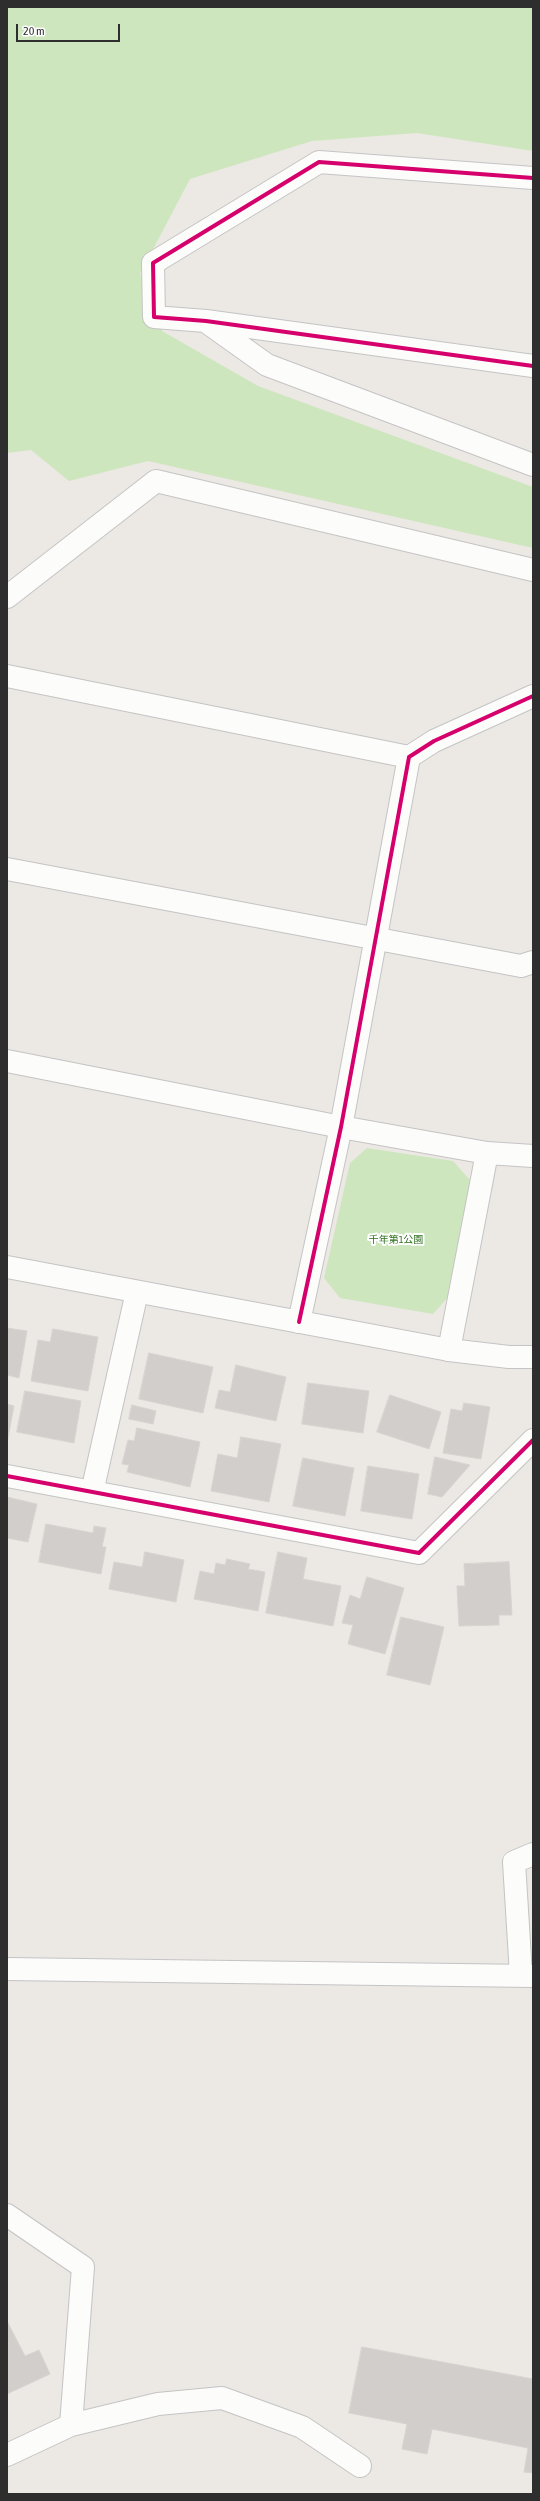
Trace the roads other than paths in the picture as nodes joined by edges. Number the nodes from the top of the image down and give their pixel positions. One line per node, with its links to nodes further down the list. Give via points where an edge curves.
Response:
1 (533, 178): 2 (street, via 319,162 153,263 154,317)
2 (206, 321): 3 (street); 4 (street, via 267,366)
3 (533, 366)
4 (533, 465)
5 (533, 570): 6 (street, via 156,481)
6 (7, 597)
7 (7, 676): 9 (street)
8 (533, 696): 9 (street, via 434,741)
9 (409, 757): 11 (street)
10 (7, 869): 11 (street)
11 (374, 938): 12 (street, via 521,966); 14 (street)
12 (533, 962)
13 (7, 1061): 14 (street)
14 (340, 1127): 15 (street); 19 (street)
15 (487, 1153): 16 (street); 20 (street)
16 (533, 1156)
17 (7, 1267): 18 (street)
18 (137, 1292): 19 (street); 24 (street)
19 (299, 1322): 20 (street)
20 (449, 1350): 21 (street)
21 (533, 1357)
22 (533, 1440): 24 (street, via 419,1553)
23 (7, 1476): 24 (street)
24 (92, 1492)
25 (533, 1854): 27 (street, via 514,1862)
26 (7, 1969): 27 (street)
27 (527, 1975)
28 (7, 2215): 29 (street, via 84,2268)
29 (71, 2425): 30 (street); 31 (street, via 158,2404 222,2398 302,2427)
30 (7, 2455)
31 (360, 2466)

